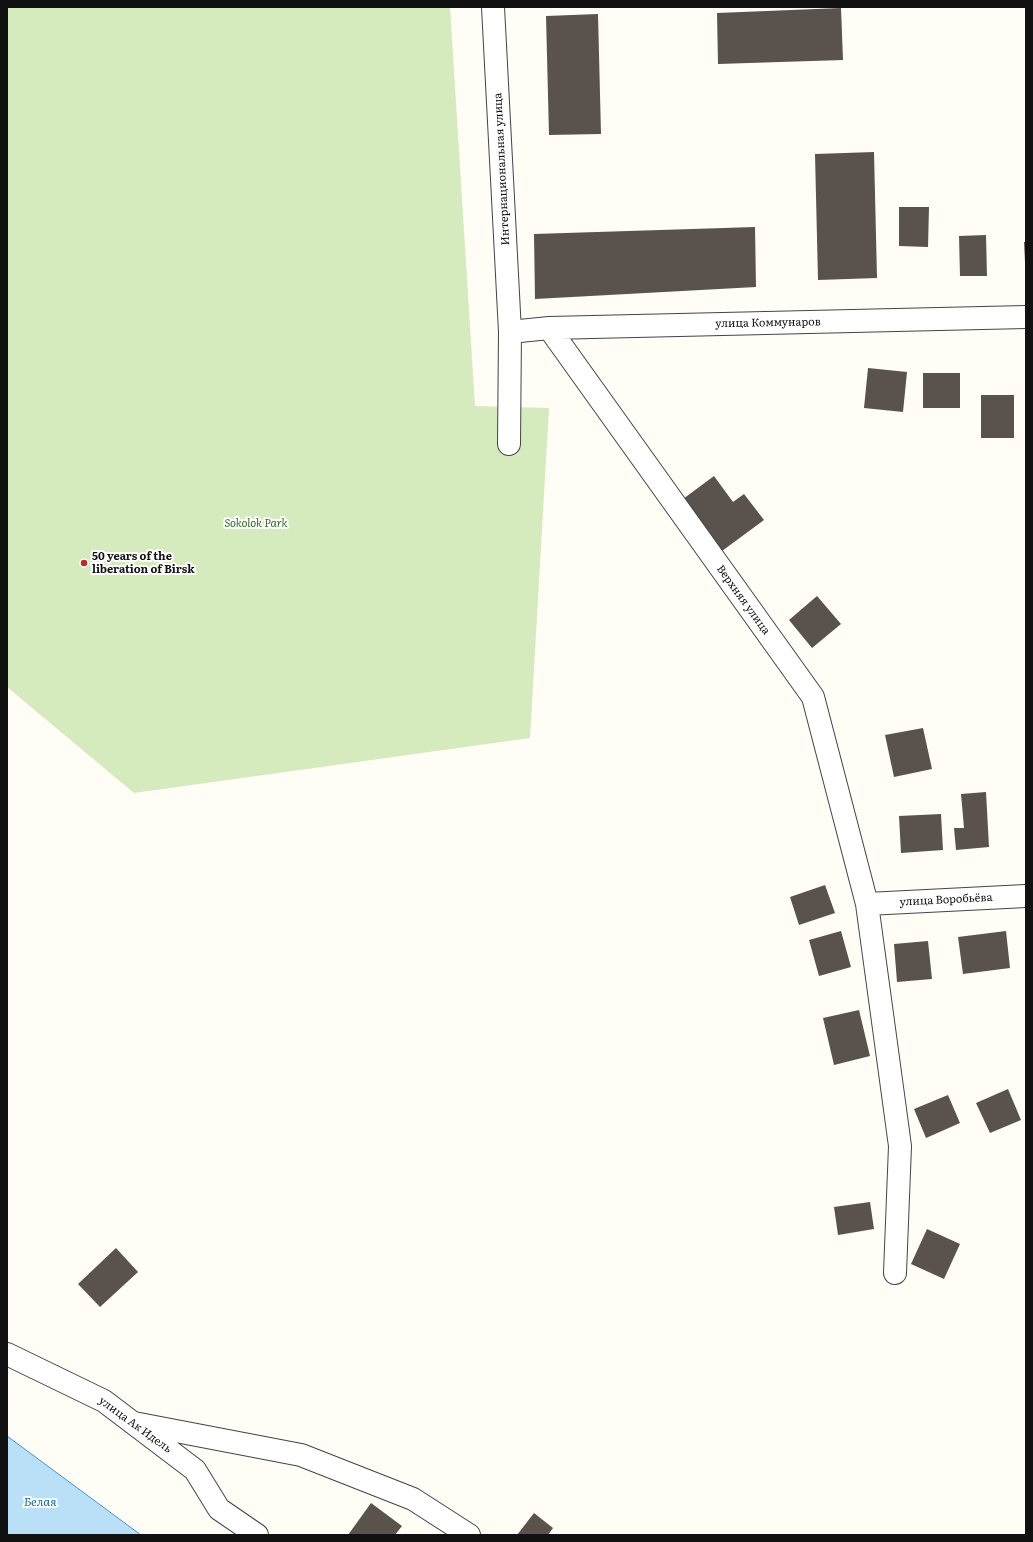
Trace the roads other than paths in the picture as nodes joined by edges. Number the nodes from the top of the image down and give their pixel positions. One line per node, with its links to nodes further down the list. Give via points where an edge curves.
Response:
1 (493, 7): 4 (street, Интернациональная улица)
2 (1026, 317): 3 (street, улица Коммунаров)
3 (550, 328): 4 (street, улица Коммунаров); 7 (street, Верхняя улица, via 813,697)
4 (510, 332): 5 (street, Интернациональная улица)
5 (509, 444)
6 (1026, 896): 7 (street, улица Воробьёва)
7 (867, 904): 8 (street, Верхняя улица, via 900,1146)
8 (895, 1274)
9 (7, 1354): 10 (street, улица Ак Идель, via 104,1401)
10 (134, 1423): 11 (street, улица Ак Идель, via 195,1470 219,1509); 12 (street, via 301,1455 413,1499)
11 (257, 1535)
12 (469, 1535)

